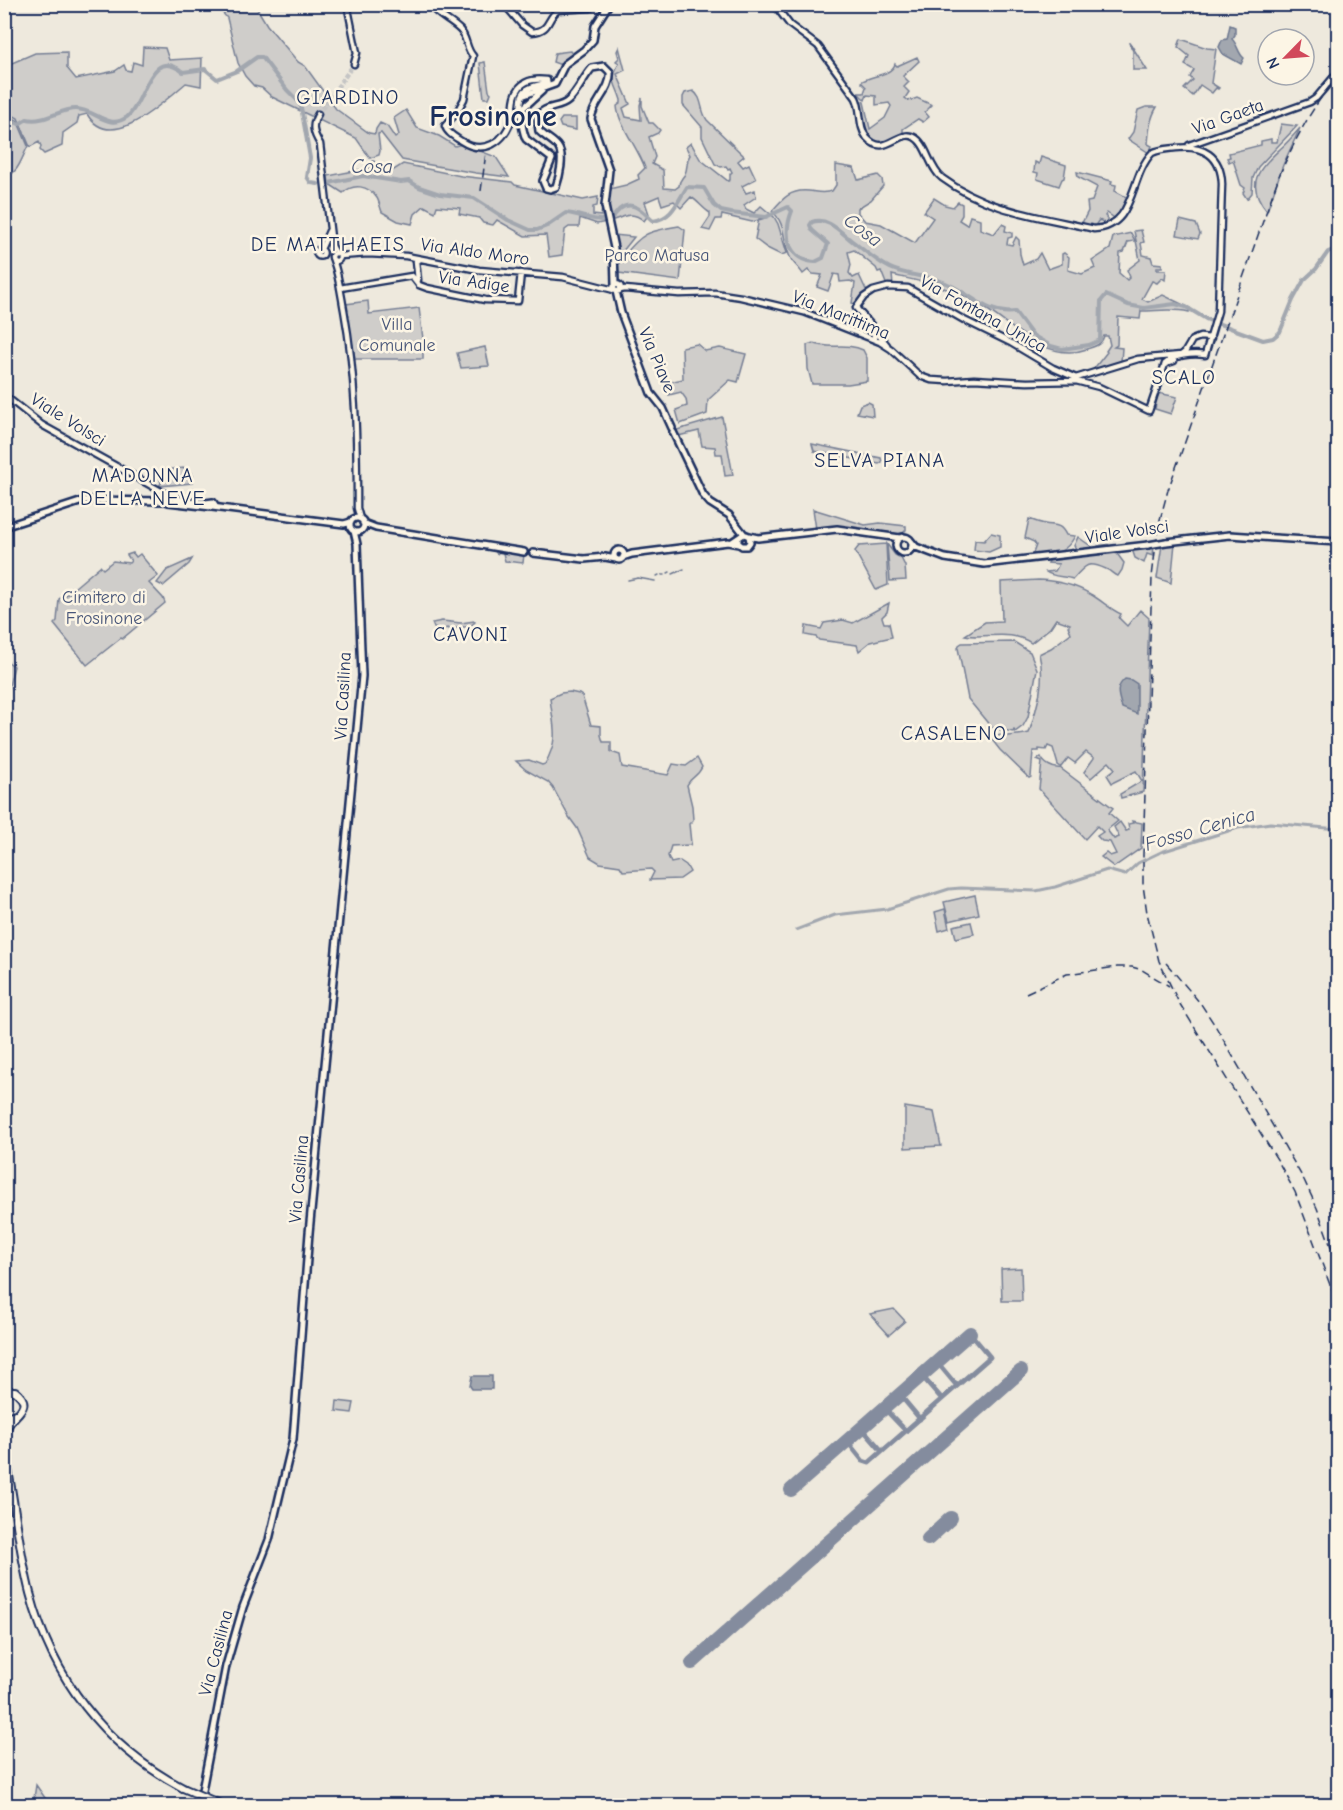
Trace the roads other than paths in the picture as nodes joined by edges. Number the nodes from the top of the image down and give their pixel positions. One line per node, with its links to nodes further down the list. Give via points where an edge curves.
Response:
1 (347, 4): 7 (main road, via 357,53)
2 (429, 4): 9 (main road, via 462,33 473,56 464,99 445,126 463,142 481,148 492,145 510,123 515,97 524,83)
3 (504, 4): 4 (main road, via 532,32 544,29 559,10)
4 (597, 4)
5 (609, 4): 10 (main road, via 589,45 565,64 555,84)
6 (774, 4): 15 (main road, via 790,25 818,46 856,98 868,138 883,145 907,136 916,138 941,177 992,206 1104,228 1126,210 1150,154)
7 (354, 64)
8 (1338, 72): 14 (main road, Via Gaeta, via 1315,99)
9 (547, 81): 11 (main road, via 531,87)
10 (543, 89): 11 (main road); 12 (main road)
11 (522, 96): 12 (main road)
12 (521, 110): 25 (main road, via 526,139 552,159 543,181 546,188 552,189 558,180 561,152 539,131 537,116 569,100 592,68 601,65 609,69 611,78 591,119 609,170 606,214)
13 (318, 114): 17 (main road, via 313,130 320,142)
14 (1206, 139): 15 (main road, Via Gaeta); 16 (main road)
15 (1197, 145): 16 (main road)
16 (1203, 150): 27 (main road, via 1215,161 1222,176 1217,316)
17 (330, 228): 18 (main road); 18 (main road, Via Aldo Moro, via 323,252)
18 (335, 257): 19 (main road, Via Aldo Moro); 24 (main road)
19 (411, 257): 20 (main road, Via Aldo Moro); 22 (main road, via 416,274)
20 (421, 259): 21 (main road, Via Aldo Moro); 23 (main road, via 416,261)
21 (521, 273): 23 (main road, Via Adige, via 518,301 485,300); 25 (main road, Via Aldo Moro)
22 (412, 276): 23 (main road); 24 (main road)
23 (418, 284)
24 (340, 288): 36 (main road, via 354,386)
25 (618, 288): 28 (main road, Via Marittima, via 741,297 804,312); 38 (main road, Via Piave, via 619,302 651,393 663,408 703,495 729,515)
26 (872, 326): 28 (main road); 29 (main road); 32 (main road, Via Fontana Unica, via 856,308 864,297 888,287 908,288 1011,342)
27 (1211, 338): 30 (main road, via 1204,355); 33 (main road, via 1192,340 1181,355 1138,359)
28 (875, 340): 29 (main road, Via Marittima)
29 (891, 349): 32 (main road, Via Marittima, via 931,380 1028,382)
30 (1165, 361): 31 (main road); 33 (main road, via 1150,411)
31 (1174, 361)
32 (1065, 377): 33 (main road); 33 (main road, Via Marittima, via 1074,381)
33 (1084, 379)
34 (4, 395): 35 (main road, Viale Volsci, via 40,424 149,484)
35 (166, 498): 36 (main road, Viale Volsci); 37 (main road, via 86,500)
36 (357, 525): 46 (main road); 55 (main road, Via Casilina, via 362,676 293,1439 269,1541 243,1607 223,1677)
37 (4, 527)
38 (743, 538): 39 (main road, via 837,529); 47 (main road, via 623,554 621,559)
39 (890, 538): 40 (main road, Viale Volsci); 43 (main road, Viale Volsci)
40 (900, 538): 41 (main road, Viale Volsci); 43 (main road)
41 (911, 542): 44 (main road); 45 (main road, Viale Volsci)
42 (1338, 542): 45 (main road, Viale Volsci, bridge, via 1230,535 984,564)
43 (896, 544): 44 (main road, Viale Volsci, via 901,553)
44 (911, 549): 45 (main road, Viale Volsci)
45 (922, 550)
46 (524, 552)
47 (533, 553)
48 (4, 1392): 49 (highway, via 15,1391 21,1397)
49 (20, 1413): 50 (highway); 51 (highway, via 9,1424)
50 (4, 1415)
51 (6, 1439): 52 (highway)
52 (6, 1451): 54 (highway, via 32,1599 62,1674 116,1741)
53 (4, 1472): 54 (highway, via 27,1594 38,1630 60,1675 80,1706 113,1744 146,1770)
54 (183, 1790): 56 (highway, bridge); 57 (highway, bridge)
55 (199, 1806)
56 (214, 1806)
57 (225, 1806)

